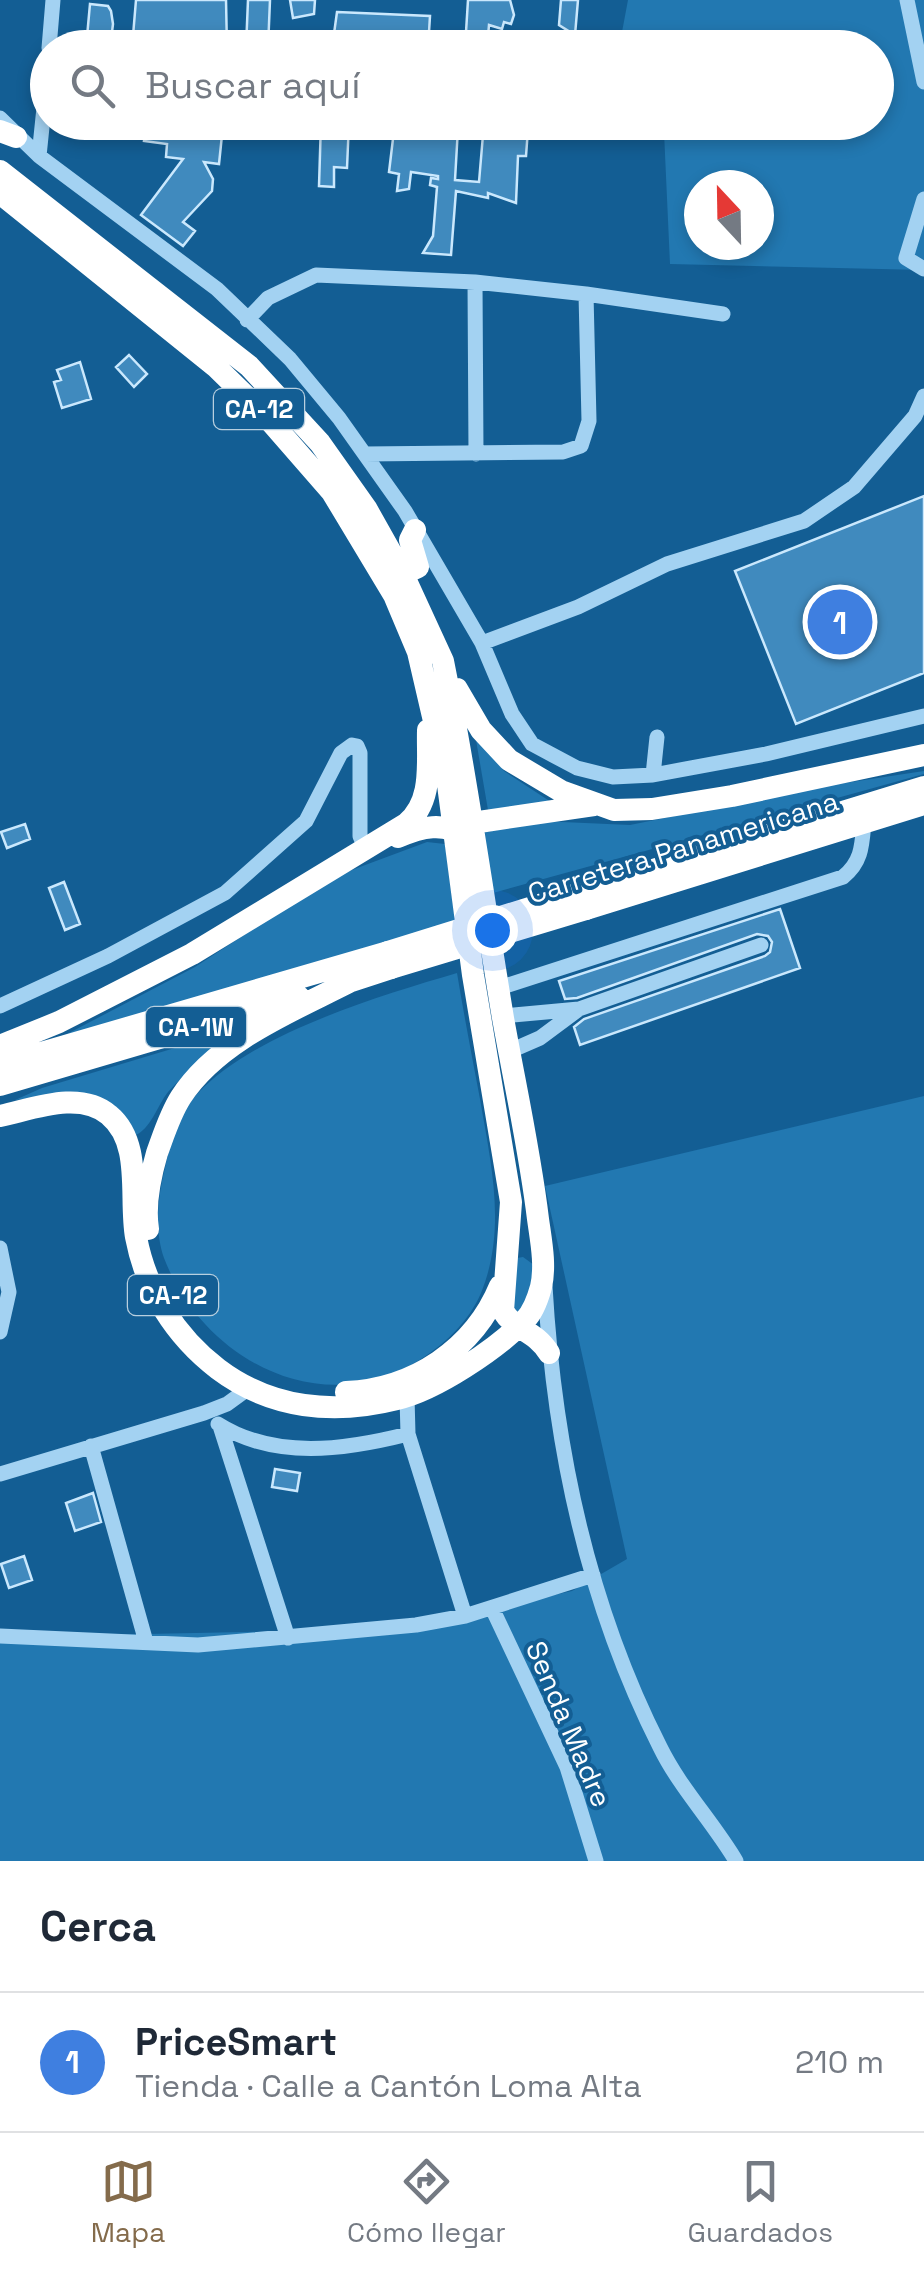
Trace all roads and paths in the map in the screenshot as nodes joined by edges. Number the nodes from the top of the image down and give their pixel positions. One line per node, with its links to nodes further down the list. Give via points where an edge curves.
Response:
1 (52, 0): 3 (street)
2 (907, 0): 4 (street)
3 (50, 30)
4 (924, 82)
5 (0, 118): 6 (street)
6 (8, 134): 8 (street)
7 (41, 140): 8 (street)
8 (39, 156): 16 (street, via 217,289)
9 (0, 171): 21 (highway, CA-12, via 249,366 341,471)
10 (0, 192): 24 (highway, CA-12, via 216,367 332,492 394,595)
11 (924, 198): 12 (street, via 906,258)
12 (924, 269)
13 (475, 282): 14 (street); 16 (street, via 316,274 268,298); 19 (street)
14 (586, 294): 15 (street); 19 (street, via 589,421 581,446)
15 (723, 314)
16 (247, 320): 18 (street, via 290,359)
17 (924, 396): 22 (street, via 854,487 804,521 667,564)
18 (365, 454): 19 (street); 20 (street)
19 (476, 454)
20 (415, 530): 21 (highway, via 410,540 418,567); 22 (street)
21 (403, 574): 23 (highway, CA-12)
22 (482, 643): 28 (street, via 532,744 576,768 614,777)
23 (442, 661): 31 (highway, via 494,746 543,782); 33 (highway, CA-12)
24 (429, 696): 33 (highway, CA-12); 34 (highway, via 420,810)
25 (924, 716): 28 (street)
26 (656, 738): 28 (street)
27 (924, 755): 31 (highway, via 676,806)
28 (653, 776)
29 (924, 786): 36 (highway, Carretera Panamericana / CA-1W)
30 (924, 804): 32 (highway, Carretera Panamericana / CA-1W)
31 (594, 805): 33 (highway, via 495,819)
32 (864, 822): 36 (highway, Carretera Panamericana / CA-1W); 40 (street, via 862,852 843,878)
33 (465, 837): 35 (highway, via 431,826); 40 (highway, CA-12); 50 (highway, CA-12, via 473,974 511,1202)
34 (366, 850): 35 (highway); 41 (street, via 360,836 360,753 352,744 341,752 306,820 224,893)
35 (331, 869): 44 (highway, via 135,986)
36 (582, 901): 38 (highway, Carretera Panamericana / CA-1W, bridge)
37 (761, 945): 42 (street)
38 (389, 960): 39 (highway, Carretera Panamericana / CA-1W); 46 (highway, Carretera Panamericana / CA-1W)
39 (351, 982): 47 (highway, Carretera Panamericana / CA-1W); 52 (highway, CA-12, via 252,1034 182,1094 150,1178 147,1222 161,1273 188,1319 230,1362 266,1381 322,1393 382,1387 446,1357 483,1320)
40 (500, 988): 43 (highway, CA-12)
41 (0, 1006)
42 (580, 1010): 43 (street); 45 (street)
43 (503, 1016): 45 (highway, CA-12)
44 (0, 1046)
45 (510, 1051): 51 (highway, CA-12)
46 (0, 1066)
47 (0, 1085)
48 (0, 1116): 55 (highway, CA-12, via 84,1102 110,1115 126,1138 135,1232 150,1284 193,1345)
49 (0, 1248): 53 (street, via 9,1292)
50 (507, 1254): 51 (highway, via 523,1248); 52 (highway, CA-12)
51 (543, 1261): 54 (street); 54 (highway, CA-12, via 538,1298 527,1318)
52 (504, 1278): 54 (highway, via 503,1311)
53 (0, 1332)
54 (534, 1338): 56 (highway, CA-12, via 498,1342); 62 (street)
55 (249, 1388): 56 (highway, CA-12, via 321,1408); 57 (street)
56 (407, 1397): 59 (street)
57 (204, 1413): 58 (street); 60 (street)
58 (220, 1426): 59 (street, via 255,1442 302,1448); 66 (street)
59 (408, 1434): 64 (street)
60 (92, 1446): 61 (street); 67 (street)
61 (0, 1474)
62 (593, 1575): 63 (street); 69 (street, via 628,1680 662,1752)
63 (492, 1608): 64 (street); 68 (street, Senda Madre, via 567,1767)
64 (465, 1616): 66 (street)
65 (0, 1636): 67 (street)
66 (288, 1638): 67 (street)
67 (146, 1642)
68 (596, 1861)
69 (736, 1861)

